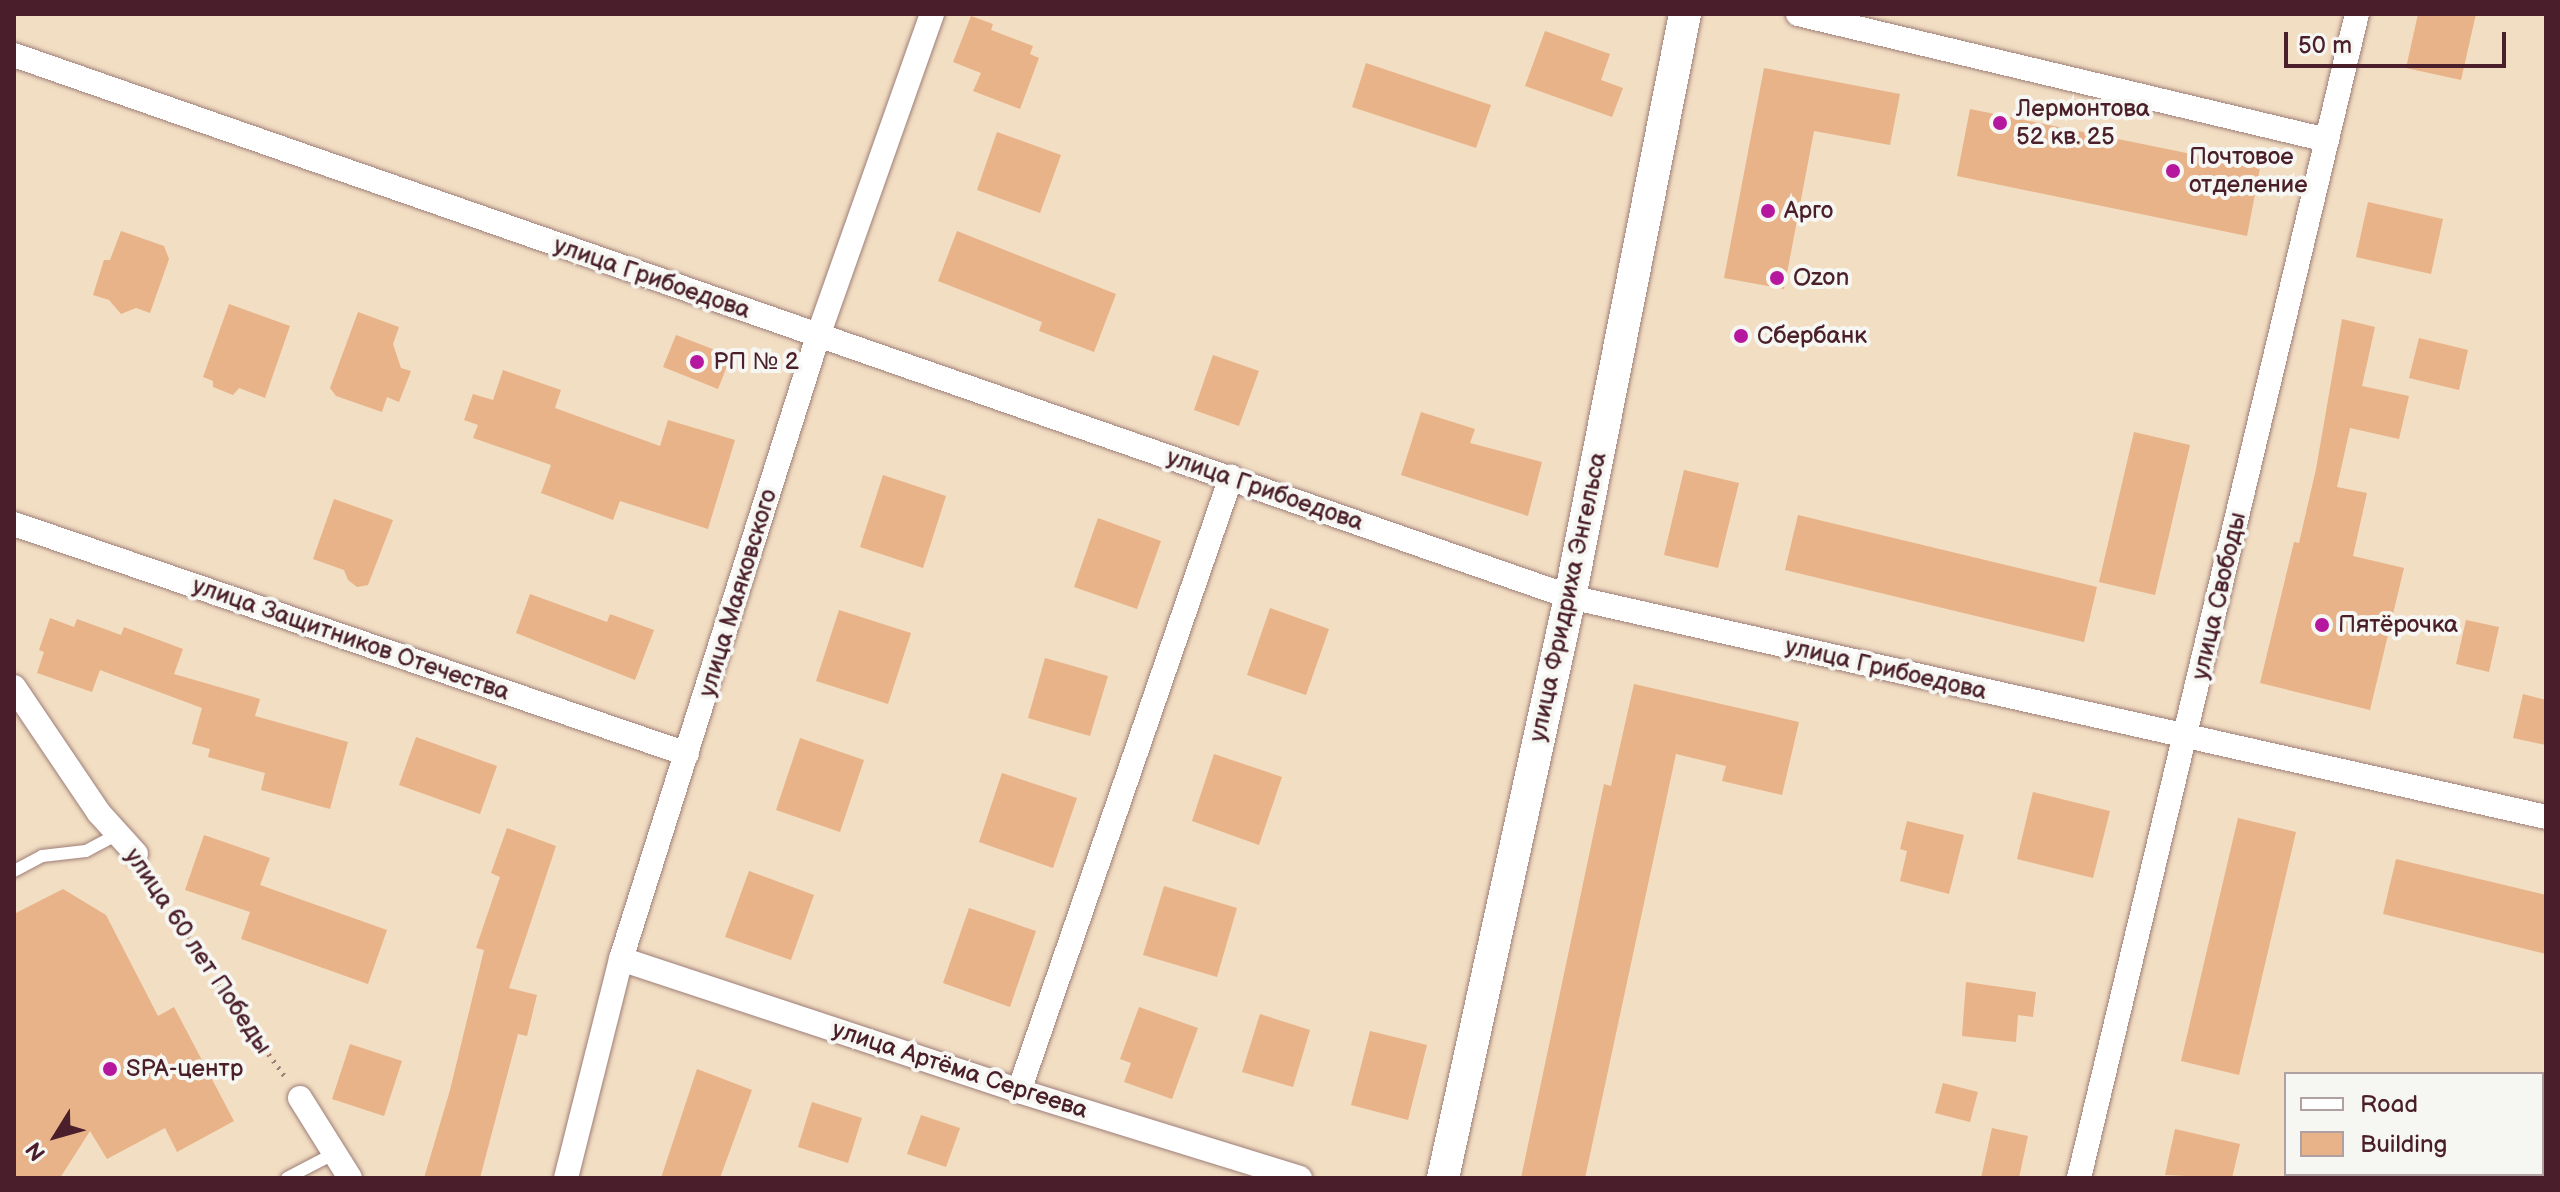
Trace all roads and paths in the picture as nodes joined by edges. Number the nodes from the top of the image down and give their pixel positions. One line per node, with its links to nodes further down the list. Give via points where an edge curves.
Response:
1 (932, 14): 7 (street, улица Маяковского)
2 (1685, 14): 10 (street, улица Фридриха Энгельса)
3 (1798, 14): 6 (street)
4 (2357, 14): 6 (street, улица Свободы)
5 (14, 55): 7 (street, улица Грибоедова)
6 (2327, 140): 12 (street, улица Свободы)
7 (818, 336): 8 (street, улица Грибоедова); 13 (street, улица Маяковского)
8 (1231, 477): 10 (street, улица Грибоедова); 19 (street)
9 (14, 524): 13 (street, улица Защитников Отечества)
10 (1570, 597): 12 (street, улица Грибоедова); 26 (street, улица Фридриха Энгельса)
11 (14, 687): 15 (street, улица 60 лет Победы)
12 (2186, 738): 14 (street, улица Грибоедова); 27 (street, улица Свободы)
13 (687, 754): 18 (street, улица Маяковского)
14 (2546, 817)
15 (116, 835): 16 (street, улица 60 лет Победы); 17 (lane, via 86,851 42,856)
16 (136, 854): 20 (path, улица 60 лет Победы, via 226,996)
17 (14, 871)
18 (621, 959): 19 (street, улица Артёма Сергеева); 24 (street, улица Маяковского)
19 (1019, 1091): 25 (street, улица Артёма Сергеева)
20 (300, 1098): 21 (street)
21 (335, 1153): 22 (lane); 23 (street)
22 (287, 1178)
23 (350, 1178)
24 (566, 1178)
25 (1300, 1178)
26 (1443, 1178)
27 (2079, 1178)

